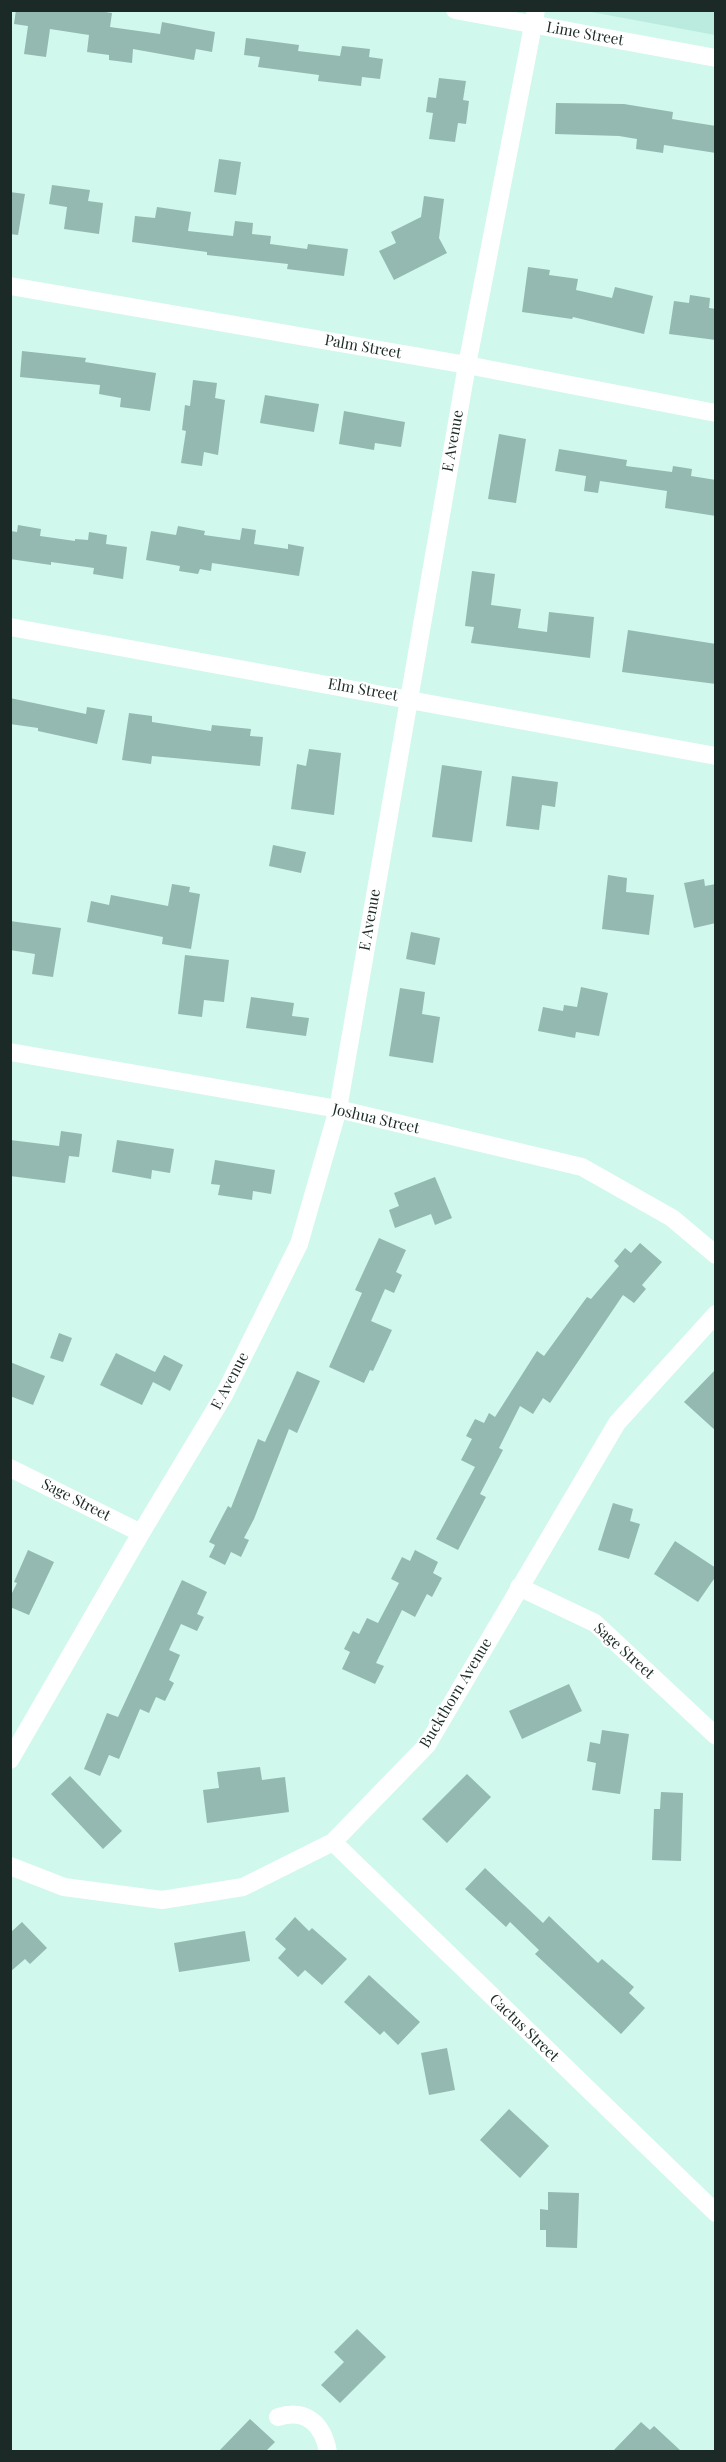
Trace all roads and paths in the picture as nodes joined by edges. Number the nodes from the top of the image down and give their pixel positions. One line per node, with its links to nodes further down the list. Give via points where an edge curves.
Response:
1 (455, 10): 2 (street, Lime Street)
2 (535, 17): 3 (street, Lime Street); 5 (street, E Avenue)
3 (716, 58)
4 (10, 286): 5 (street, Palm Street)
5 (467, 365): 6 (street, Palm Street); 8 (street, E Avenue)
6 (716, 413)
7 (10, 627): 8 (street, Elm Street)
8 (408, 699): 9 (street, Elm Street); 11 (street, E Avenue)
9 (716, 756)
10 (10, 1052): 11 (street, Joshua Street)
11 (338, 1109): 12 (street, Joshua Street, via 582,1167 672,1218); 15 (street, E Avenue, via 299,1244 224,1395)
12 (716, 1255)
13 (716, 1314): 16 (street, Buckthorn Avenue, via 617,1423)
14 (10, 1468): 15 (street, Sage Street)
15 (141, 1533): 18 (street, E Avenue)
16 (519, 1587): 17 (street, Sage Street, via 595,1623); 19 (street, Buckthorn Avenue, via 427,1744)
17 (716, 1736)
18 (10, 1760)
19 (333, 1842): 20 (street, Buckthorn Avenue, via 243,1887 162,1900 64,1887); 21 (street, Cactus Street)
20 (10, 1866)
21 (716, 2213)
22 (278, 2417): 23 (street, via 290,2413 314,2422 323,2433)
23 (328, 2451)

